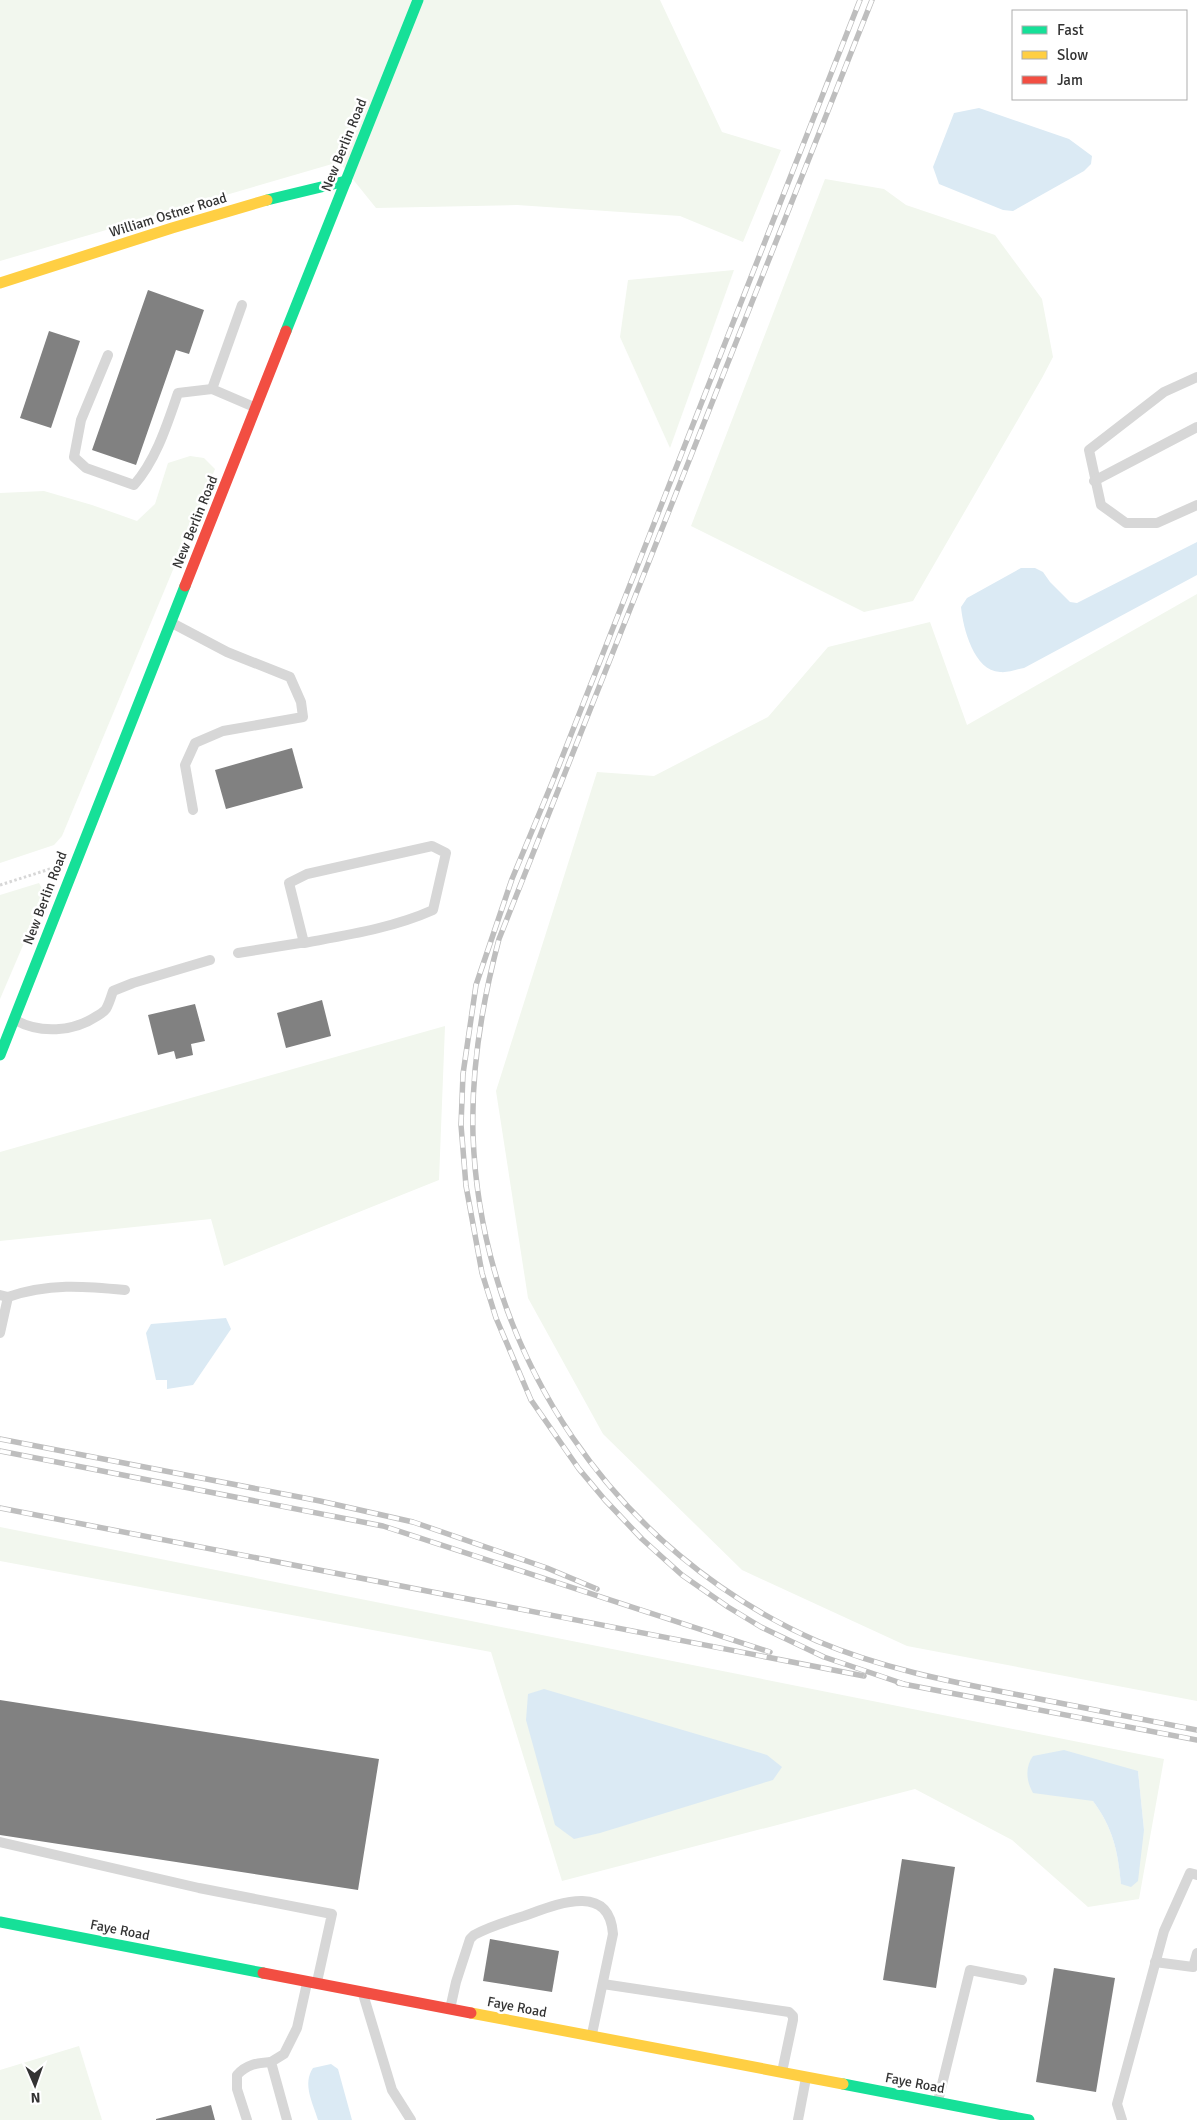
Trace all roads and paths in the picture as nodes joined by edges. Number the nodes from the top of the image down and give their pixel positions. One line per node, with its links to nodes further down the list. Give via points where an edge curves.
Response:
1 (418, 0): 2 (street, New Berlin Road)
2 (346, 182): 3 (street, William Ostner Road, via 237,209); 8 (street, New Berlin Road)
3 (0, 283)
4 (242, 305): 7 (lane)
5 (108, 354): 7 (lane, via 81,420 74,457 86,468 134,485 145,473 178,394)
6 (1197, 376): 10 (lane, via 1164,392 1089,450)
7 (212, 389): 8 (lane)
8 (257, 408): 12 (street, New Berlin Road)
9 (1197, 427): 10 (lane)
10 (1094, 481): 11 (lane, via 1101,505 1126,523 1157,523)
11 (1197, 505)
12 (171, 622): 13 (lane, via 227,652 290,677 301,702 303,717 223,731 195,742 185,765); 14 (street, New Berlin Road)
13 (193, 810)
14 (75, 862): 15 (path); 19 (street, New Berlin Road)
15 (0, 885)
16 (304, 943): 16 (lane, via 354,934 432,910 446,853 432,846 307,874 289,883); 17 (lane)
17 (238, 953)
18 (210, 960): 19 (lane, via 114,991 105,1011 87,1023 50,1030 25,1026)
19 (14, 1020): 20 (street, New Berlin Road)
20 (0, 1055)
21 (125, 1290): 22 (lane, via 50,1286)
22 (4, 1296): 23 (lane)
23 (0, 1333)
24 (0, 1842): 30 (lane, via 199,1888 332,1914)
25 (1197, 1875): 28 (lane, via 1190,1873 1164,1931)
26 (0, 1922): 30 (street, Faye Road)
27 (1197, 1953): 28 (lane, via 1193,1966)
28 (1155, 1962): 44 (lane, via 1117,2104)
29 (1022, 1980): 38 (lane, via 970,1970)
30 (312, 1983): 32 (street, Faye Road); 35 (lane, via 284,2054)
31 (603, 1984): 33 (lane, via 612,1934 610,1920 600,1905 590,1901 562,1902 474,1935 459,1973); 34 (lane); 36 (lane, via 789,2012 794,2020)
32 (363, 1993): 33 (street, Faye Road); 41 (lane, via 392,2090)
33 (450, 2010): 34 (street, Faye Road)
34 (591, 2037): 36 (street, Faye Road)
35 (272, 2062): 39 (lane, via 244,2067 237,2075 237,2089); 40 (lane)
36 (782, 2073): 37 (street, Faye Road)
37 (806, 2077): 38 (street, Faye Road); 42 (lane)
38 (938, 2102): 43 (street, Faye Road)
39 (246, 2120)
40 (287, 2120)
41 (411, 2120)
42 (798, 2120)
43 (1027, 2120)
44 (1122, 2120)

